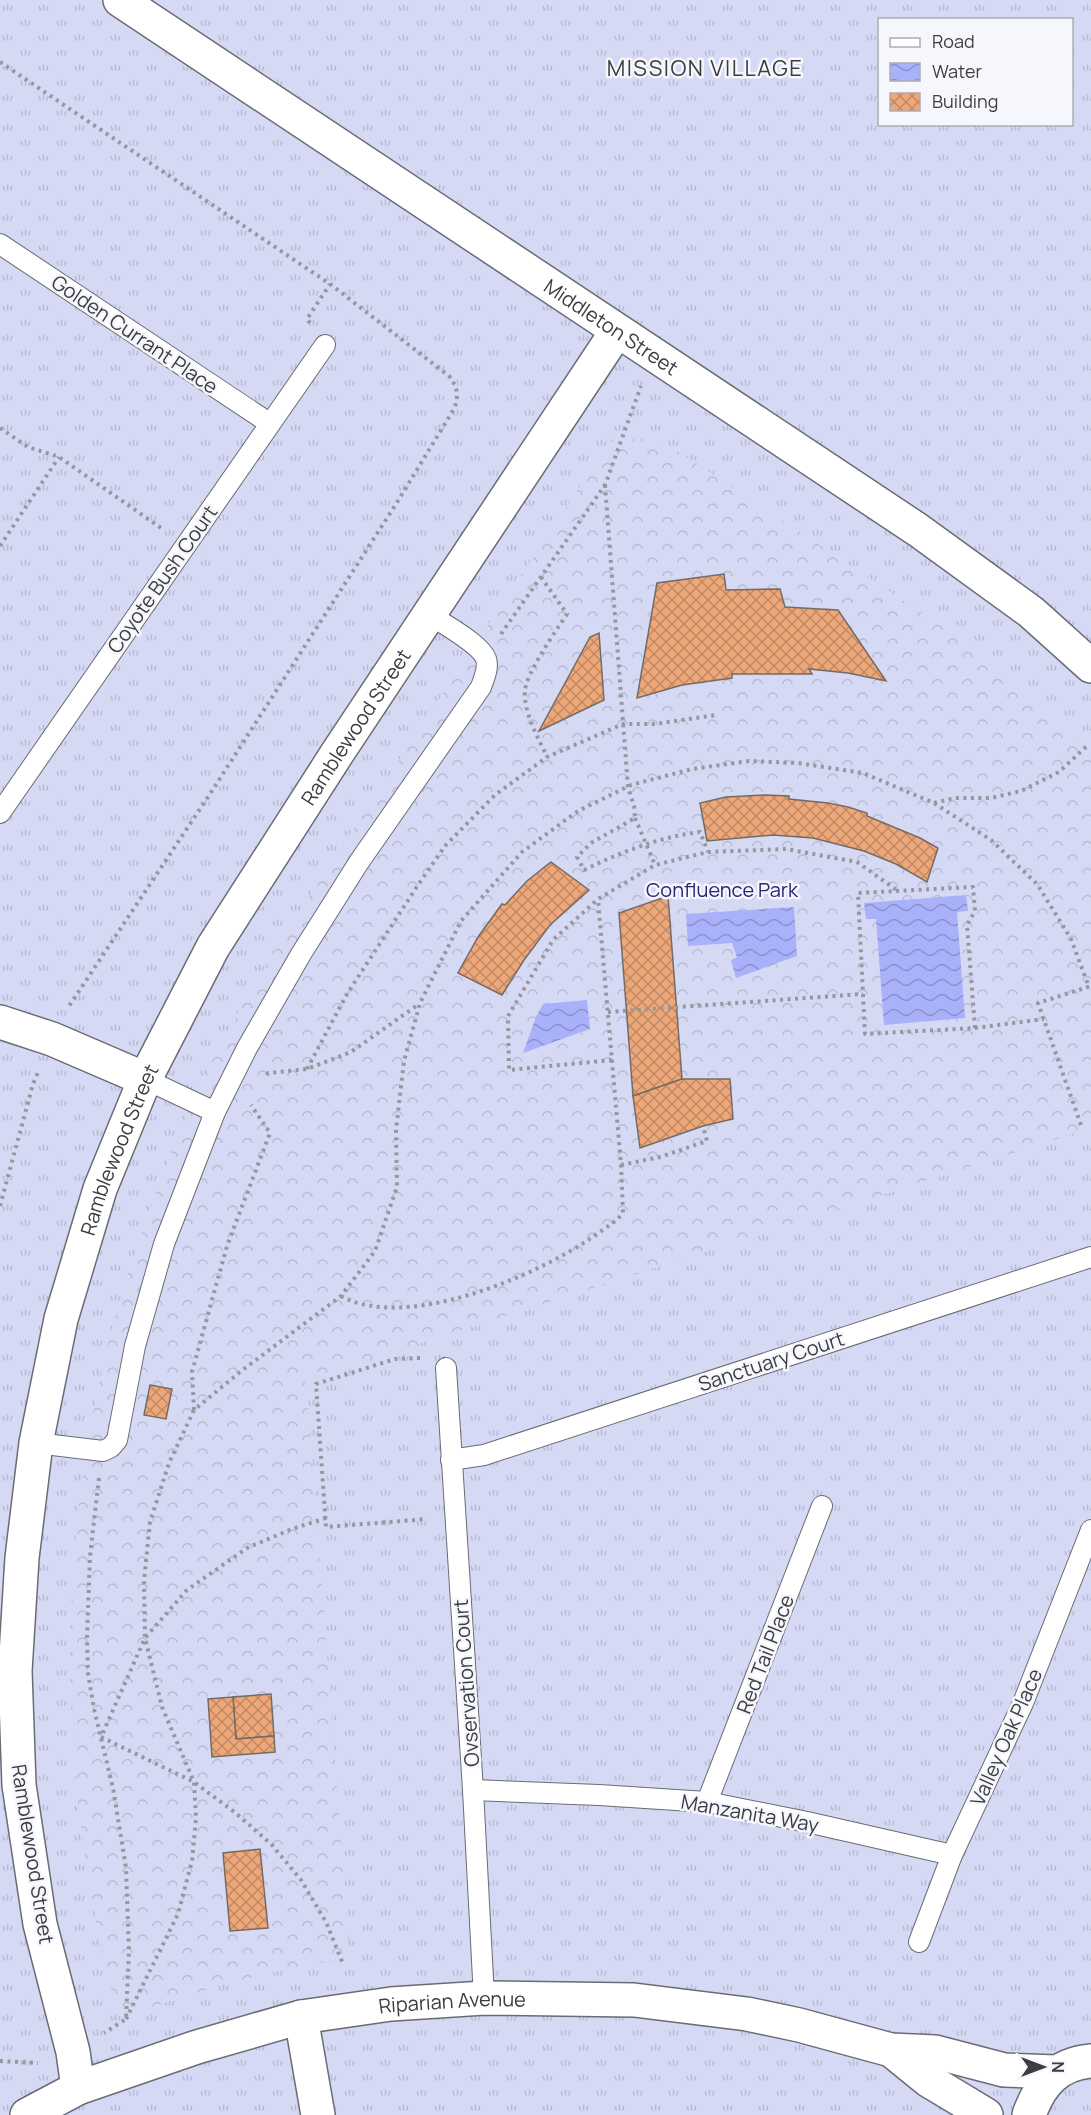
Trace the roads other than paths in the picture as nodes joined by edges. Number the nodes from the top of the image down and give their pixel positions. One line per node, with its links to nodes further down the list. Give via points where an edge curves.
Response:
1 (120, 0): 3 (street, Middleton Street)
2 (0, 244): 5 (lane, Golden Currant Place)
3 (617, 332): 6 (street, Ramblewood Street); 7 (street, Middleton Street, via 918,530 1031,612)
4 (325, 345): 5 (lane, Coyote Bush Court)
5 (270, 423): 8 (lane, Coyote Bush Court)
6 (429, 614): 10 (street, Ramblewood Street, via 213,947); 11 (lane, via 482,651 487,668 481,687 359,862 301,954)
7 (1091, 666)
8 (0, 813)
9 (0, 1022): 10 (street)
10 (145, 1078): 11 (lane); 14 (street, Ramblewood Street, via 100,1189 61,1319)
11 (215, 1112): 14 (lane, via 164,1244 135,1346 117,1440 103,1451)
12 (1091, 1257): 15 (lane, Sanctuary Court, via 484,1455)
13 (446, 1368): 15 (lane, Ovservation Court)
14 (36, 1443): 27 (street, Ramblewood Street, via 22,1558 15,1671 19,1785 40,1924 73,2052)
15 (451, 1460): 18 (lane, Ovservation Court)
16 (822, 1506): 19 (lane, Red Tail Place)
17 (1091, 1530): 20 (lane, Valley Oak Place, via 1023,1703)
18 (473, 1790): 19 (lane, Manzanita Way); 22 (lane, Ovservation Court)
19 (707, 1802): 20 (lane, Manzanita Way)
20 (952, 1855): 21 (lane, Valley Oak Place)
21 (919, 1942)
22 (484, 1998): 23 (street, Riparian Avenue, via 391,2004); 24 (street, Riparian Avenue, via 634,2000 747,2014)
23 (301, 2017): 27 (street, Riparian Avenue); 29 (street)
24 (891, 2050): 26 (street, Riparian Avenue, via 935,2052 1004,2070); 30 (street, Riparian Avenue, via 928,2080)
25 (1090, 2060): 26 (street)
26 (1056, 2072): 31 (street, via 1036,2096)
27 (78, 2088): 28 (street, Riparian Avenue)
28 (27, 2115)
29 (318, 2115)
30 (986, 2115)
31 (1029, 2115)

